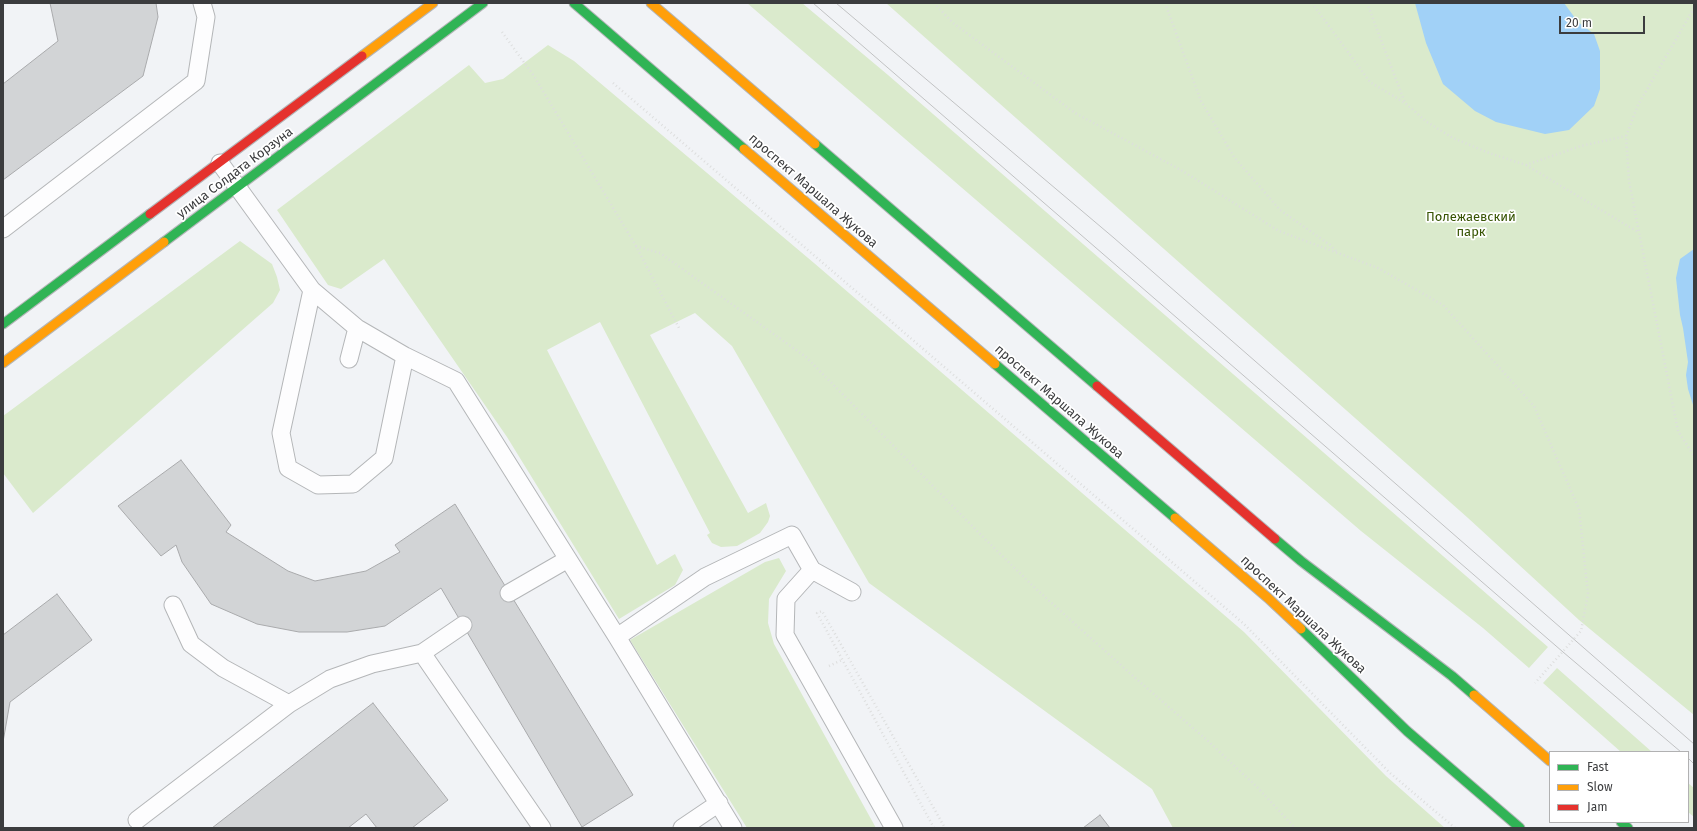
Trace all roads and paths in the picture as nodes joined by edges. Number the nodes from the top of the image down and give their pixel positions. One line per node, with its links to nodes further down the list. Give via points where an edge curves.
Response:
1 (202, 3): 18 (lane, via 206,17 196,81)
2 (433, 3): 15 (main road, улица Солдата Корзуна)
3 (483, 3): 17 (main road, улица Солдата Корзуна)
4 (574, 3): 53 (main road, проспект Маршала Жукова, via 1268,598 1407,731)
5 (651, 3): 42 (main road, via 1301,560 1452,676)
6 (934, 3): 21 (path, via 953,23 1075,113 1180,170 1279,231)
7 (1164, 3): 21 (path, via 1201,101 1234,157 1280,210)
8 (1312, 3): 13 (path, via 1370,82)
9 (1367, 3): 13 (path)
10 (1694, 8): 14 (path, via 1638,105)
11 (502, 32): 20 (path, via 534,76)
12 (612, 82): 52 (path, via 1244,624 1390,772)
13 (1405, 103): 16 (path, via 1427,122 1453,138)
14 (1626, 136): 16 (path, via 1581,146); 19 (path, via 1629,181)
15 (220, 163): 17 (lane); 23 (main road, улица Солдата Корзуна)
16 (1526, 165): 19 (path)
17 (239, 187): 22 (lane); 28 (main road, улица Солдата Корзуна)
18 (3, 229)
19 (1638, 232): 29 (path, via 1678,431)
20 (636, 246): 25 (path); 51 (path, via 660,252 806,357 1035,588 1208,741 1258,788)
21 (1338, 253): 40 (path, via 1378,268 1444,305 1534,406 1579,508 1588,594 1581,631)
22 (312, 290): 24 (lane); 26 (lane, via 281,433 288,468 318,485 353,484 384,458)
23 (3, 324)
24 (357, 328): 26 (lane); 27 (lane)
25 (679, 328)
26 (405, 356): 30 (lane, via 456,381)
27 (349, 359)
28 (3, 363)
29 (1694, 456)
30 (568, 559): 33 (lane); 36 (lane)
31 (812, 570): 32 (lane); 36 (lane, via 792,535 705,577); 48 (lane, via 786,599 785,635)
32 (852, 592)
33 (509, 593)
34 (173, 605): 41 (lane, via 191,644 223,668)
35 (463, 625): 37 (lane)
36 (617, 637): 43 (lane)
37 (422, 653): 41 (lane, via 372,664 330,679); 45 (lane)
38 (842, 660): 39 (path); 49 (path); 50 (path, via 817,613 822,611)
39 (824, 669)
40 (1535, 683)
41 (290, 704): 44 (lane)
42 (1549, 759)
43 (719, 803): 46 (lane); 47 (lane)
44 (138, 820)
45 (542, 828)
46 (682, 828)
47 (733, 828)
48 (894, 828)
49 (934, 828)
50 (945, 828)
51 (1295, 828)
52 (1455, 828)
53 (1520, 828)

